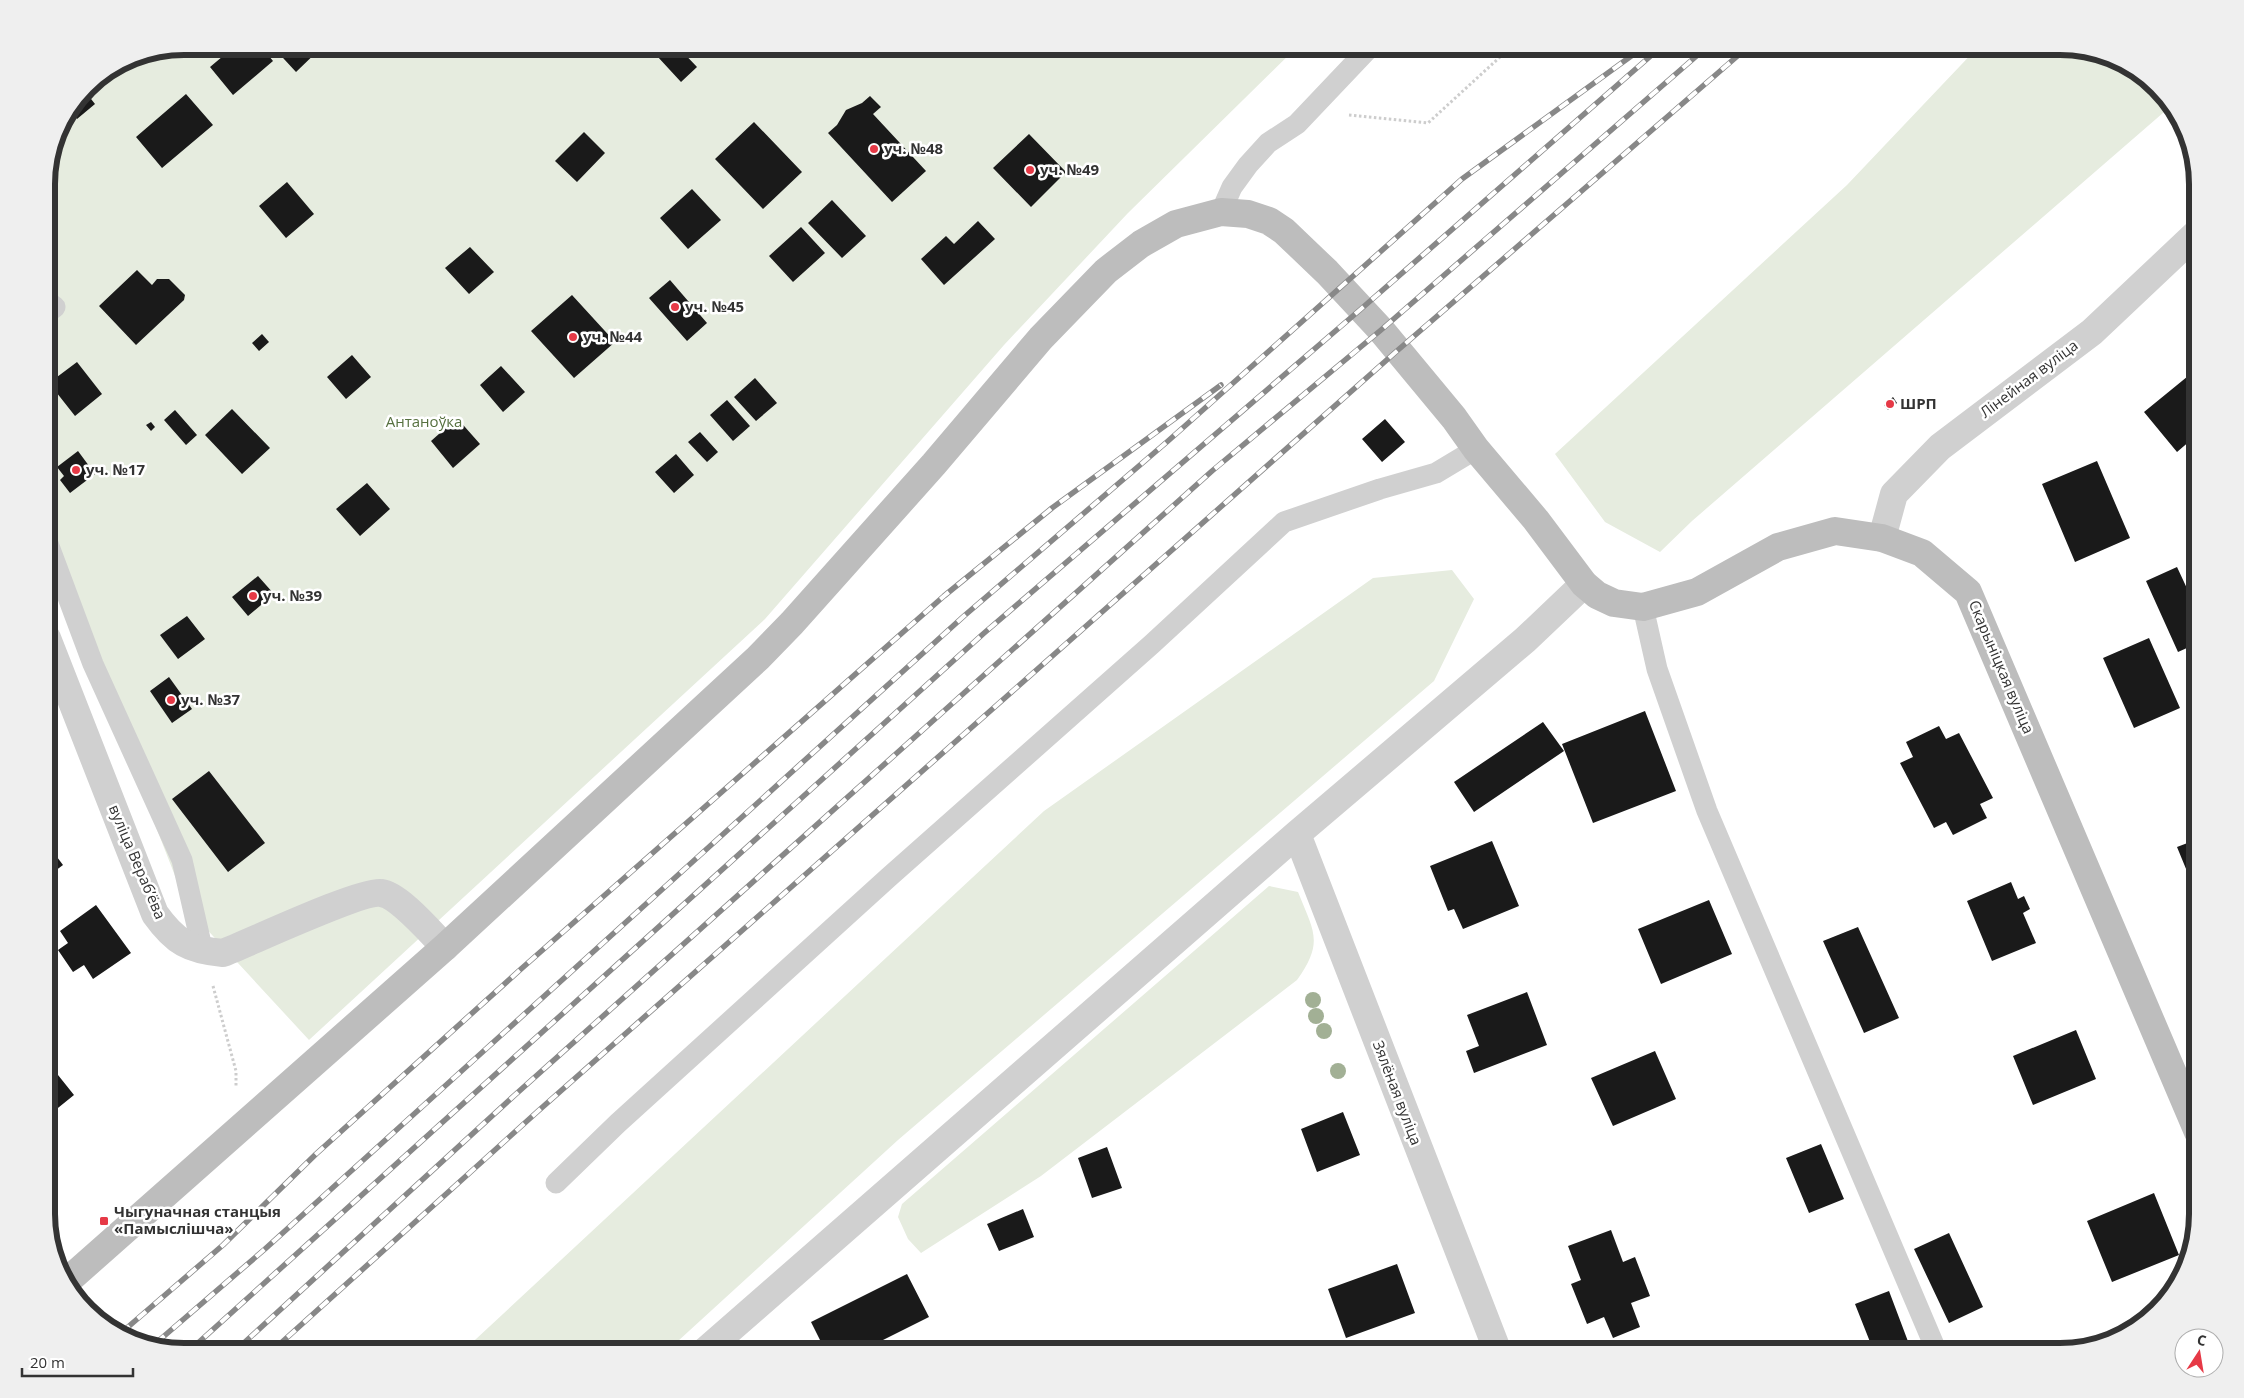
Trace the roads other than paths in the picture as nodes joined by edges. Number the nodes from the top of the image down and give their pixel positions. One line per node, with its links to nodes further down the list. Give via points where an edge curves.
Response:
1 (1362, 55): 2 (lane, via 1297,124 1268,143 1232,187)
2 (1221, 212): 4 (street, Скарыніцкая вуліца, via 1248,214 1269,221 1284,231 1381,330); 11 (street, Скарыніцкая вуліца, via 1176,224 1140,244 1106,271 1041,338 934,464 758,658)
3 (2189, 240): 5 (street, Лінейная вуліца, via 2092,332 1940,447 1894,494)
4 (1476, 449): 7 (street, Скарыніцкая вуліца); 14 (lane, via 1436,473 1284,522 618,1123)
5 (1882, 538): 8 (street, Скарыніцкая вуліца, via 1835,531 1778,547 1697,592); 13 (street, Скарыніцкая вуліца, via 1922,553 1968,592)
6 (55, 565): 12 (lane, via 93,664 182,860)
7 (1584, 584): 8 (street, Скарыніцкая вуліца, via 1614,603); 10 (street, via 1525,640)
8 (1643, 607): 18 (lane, via 1657,669 1707,811)
9 (55, 661): 12 (street, вуліца Верабʼёва, via 155,914 183,944)
10 (1297, 834): 16 (street); 17 (street, Зялёная вуліца)
11 (445, 947): 12 (street, вуліца Верабʼёва, via 399,902 381,892 357,898 223,953); 15 (street, Скарыніцкая вуліца)
12 (204, 952)
13 (2189, 1111)
14 (556, 1183)
15 (71, 1278)
16 (714, 1343)
17 (1495, 1343)
18 (1933, 1343)

